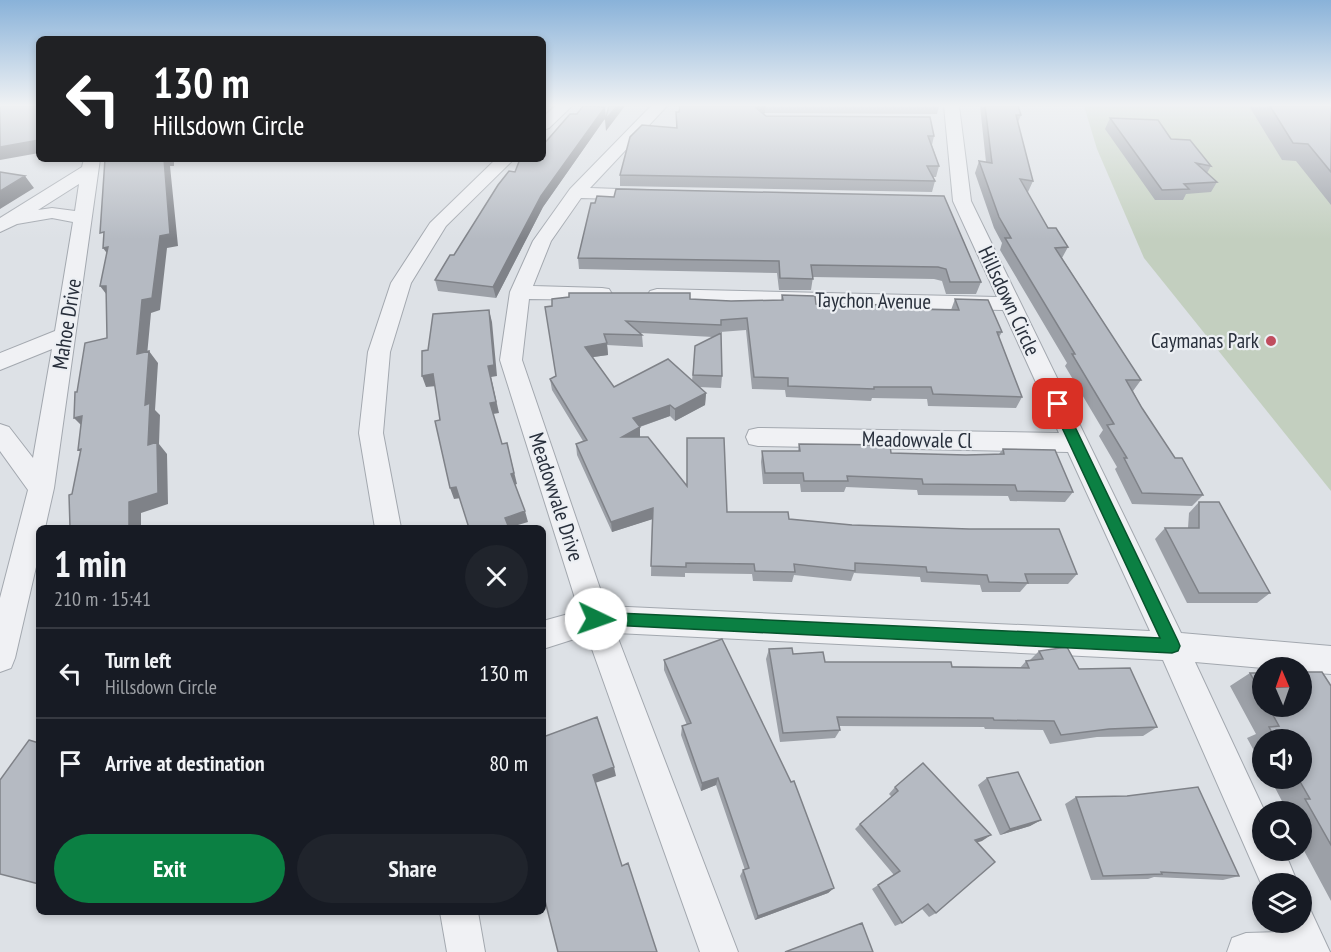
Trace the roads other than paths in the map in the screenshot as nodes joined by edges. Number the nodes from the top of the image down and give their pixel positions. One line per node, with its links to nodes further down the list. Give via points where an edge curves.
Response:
1 (617, 150): 5 (street, Meadowvale Drive)
2 (949, 150): 12 (street, Hillsdown Circle, via 950,201)
3 (503, 162): 19 (street, via 439,223 401,282 379,352 371,433)
4 (91, 164): 7 (street, Mahoe Drive); 8 (street)
5 (576, 194): 6 (street); 9 (street, Meadowvale Drive, via 542,241)
6 (669, 195)
7 (84, 218): 8 (street, via 52,213); 13 (street, Mahoe Drive)
8 (4, 224)
9 (520, 292): 10 (street); 20 (street, Meadowvale Drive, via 511,360)
10 (616, 295)
11 (640, 295): 12 (street, Taychon Avenue)
12 (1010, 304): 17 (street, Hillsdown Circle)
13 (65, 336): 14 (street); 18 (street, Mahoe Drive)
14 (0, 362)
15 (0, 433): 18 (street)
16 (758, 436): 17 (street, Meadowvale Cl)
17 (1076, 443): 22 (street, Hillsdown Circle)
18 (41, 488): 23 (street, Mahoe Drive)
19 (387, 525)
20 (596, 619): 21 (street); 22 (street); 29 (street, Meadowvale Drive)
21 (546, 634)
22 (1172, 646): 24 (street); 25 (street, Hillsdown Circle)
23 (0, 658)
24 (1328, 665)
25 (1252, 822)
26 (460, 915): 28 (street)
27 (1306, 942): 30 (street)
28 (466, 952)
29 (718, 952)
30 (1246, 952)

